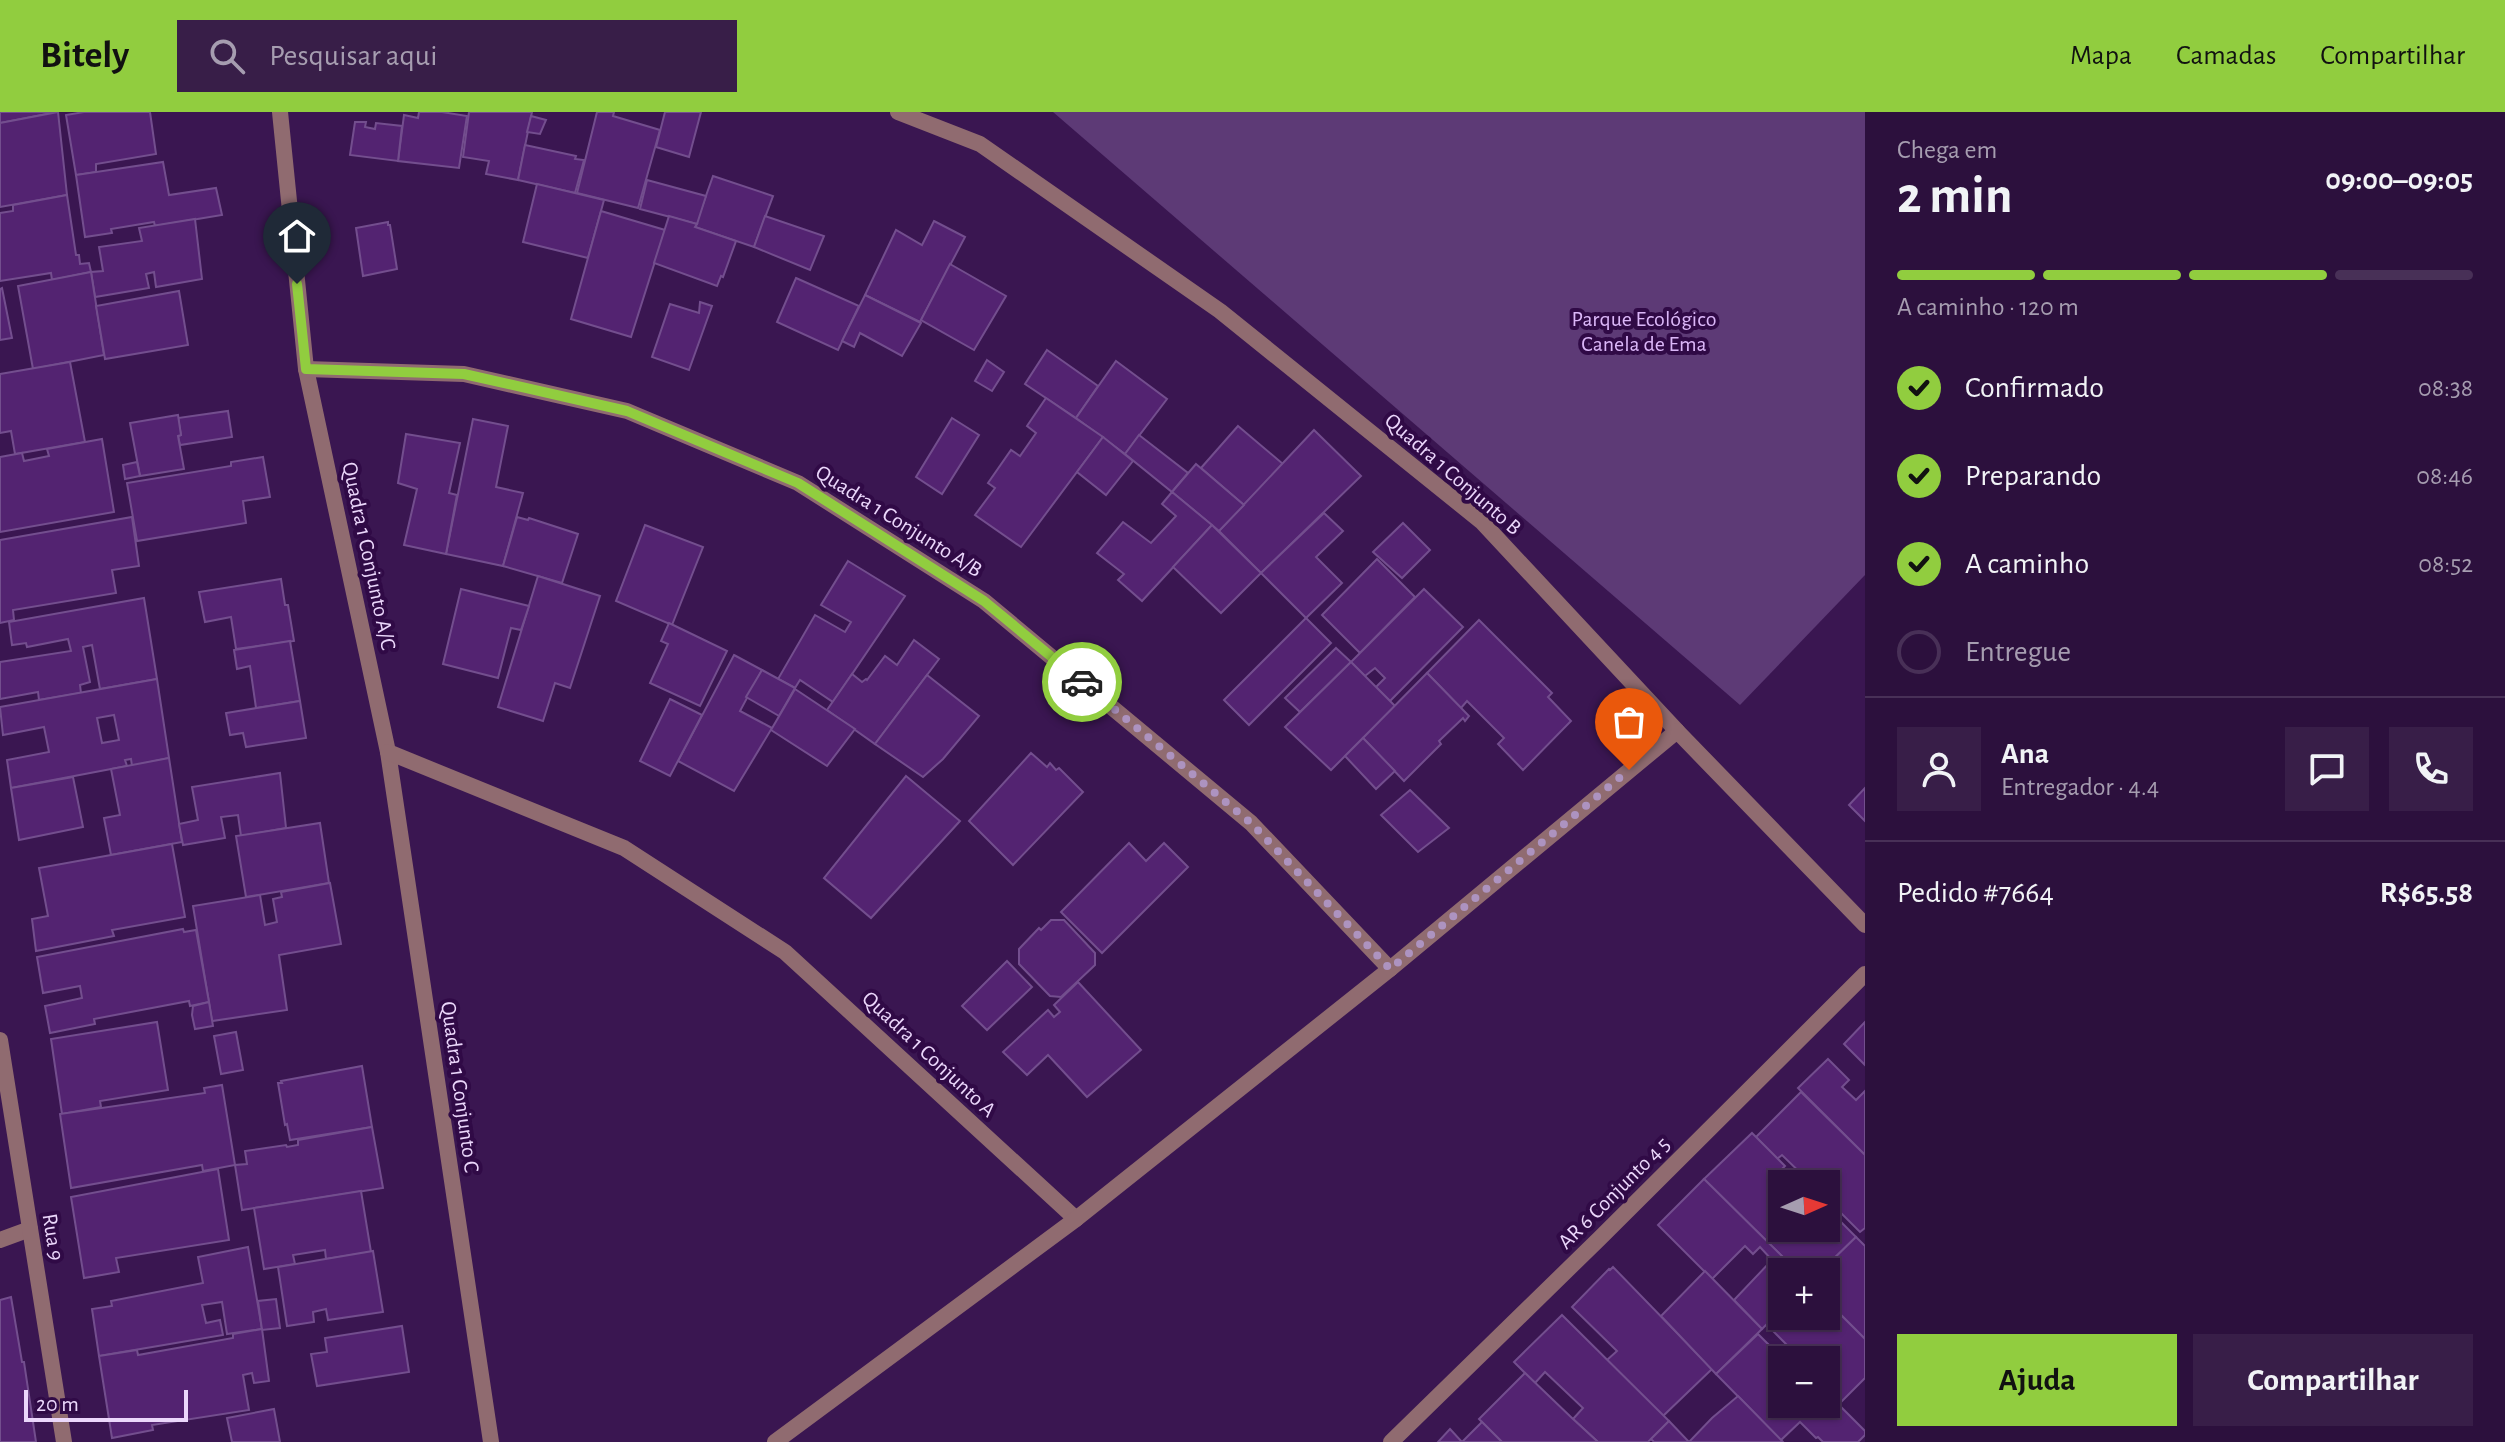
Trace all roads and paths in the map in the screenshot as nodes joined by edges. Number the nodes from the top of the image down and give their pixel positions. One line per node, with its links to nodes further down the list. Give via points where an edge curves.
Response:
1 (280, 112): 3 (street, Quadra 1 Conjunto A/C)
2 (898, 112): 4 (street, Quadra 1 Conjunto B, via 980,144 1233,321 1482,522)
3 (306, 369): 5 (street, Quadra 1 Conjunto A/C); 7 (street, Quadra 1 Conjunto A/B, via 464,374 627,411 798,483 984,601 1251,823)
4 (1677, 731): 6 (street, Quadra 1 Conjunto B); 7 (street)
5 (388, 752): 10 (street, Quadra 1 Conjunto A, via 624,848 785,952); 13 (street, Quadra 1 Conjunto C)
6 (1865, 925)
7 (1390, 969): 10 (street)
8 (1865, 974): 16 (street, AR 6 Conjunto 4 5)
9 (0, 1040): 11 (street, Rua 9)
10 (1076, 1219): 15 (street)
11 (30, 1229): 12 (street); 14 (street, Rua 9)
12 (0, 1240)
13 (489, 1437)
14 (64, 1442)
15 (775, 1442)
16 (1391, 1442)

